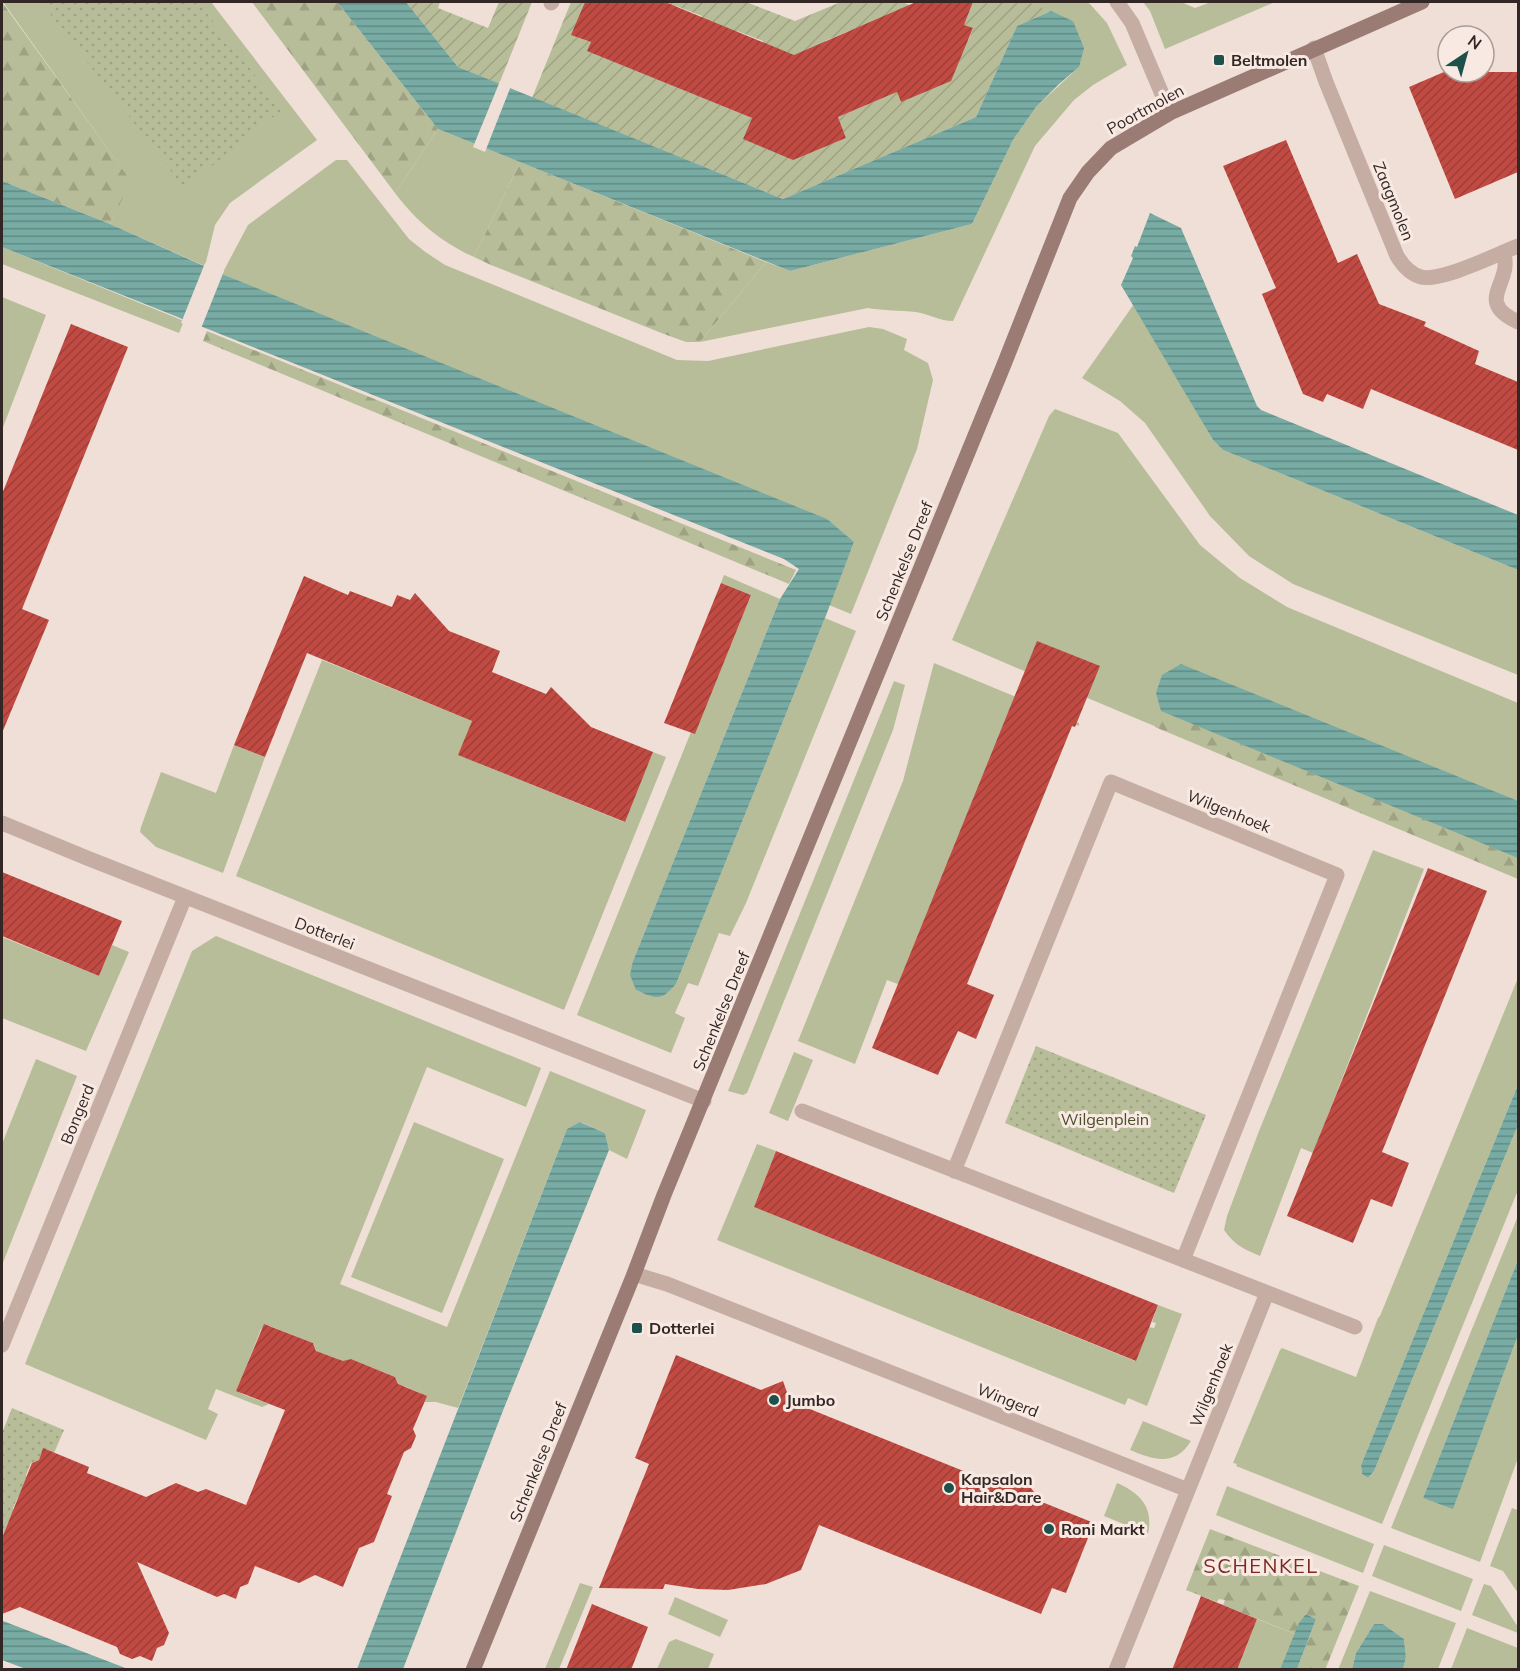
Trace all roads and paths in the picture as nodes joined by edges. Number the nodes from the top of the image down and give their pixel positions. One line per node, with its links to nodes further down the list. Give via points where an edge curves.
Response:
1 (1117, 2): 4 (street, via 1132,23)
2 (1422, 2): 3 (street, Poortmolen)
3 (1314, 48): 4 (street, Poortmolen); 6 (street, Zaagmolen, via 1397,256 1407,269 1420,277 1440,277)
4 (1170, 113): 8 (street, Poortmolen, via 1111,148 1070,198)
5 (1518, 246): 6 (street, Zaagmolen)
6 (1503, 252): 7 (street, via 1507,263 1496,301 1503,313)
7 (1518, 322)
8 (1003, 367): 11 (street, Schenkelse Dreef)
9 (2, 823): 10 (street, Dotterlei)
10 (185, 897): 11 (street, Dotterlei); 18 (street, Bongerd)
11 (704, 1101): 15 (street, Schenkelse Dreef)
12 (802, 1111): 13 (street)
13 (954, 1171): 14 (street); 14 (street, Wilgenhoek, via 1111,782 1337,875)
14 (1183, 1260): 16 (street)
15 (634, 1274): 19 (street, Wingerd); 20 (street, Schenkelse Dreef)
16 (1267, 1293): 17 (street); 19 (street, Wilgenhoek)
17 (1355, 1327)
18 (2, 1345)
19 (1188, 1490): 21 (street)
20 (473, 1670)
21 (1116, 1670)

